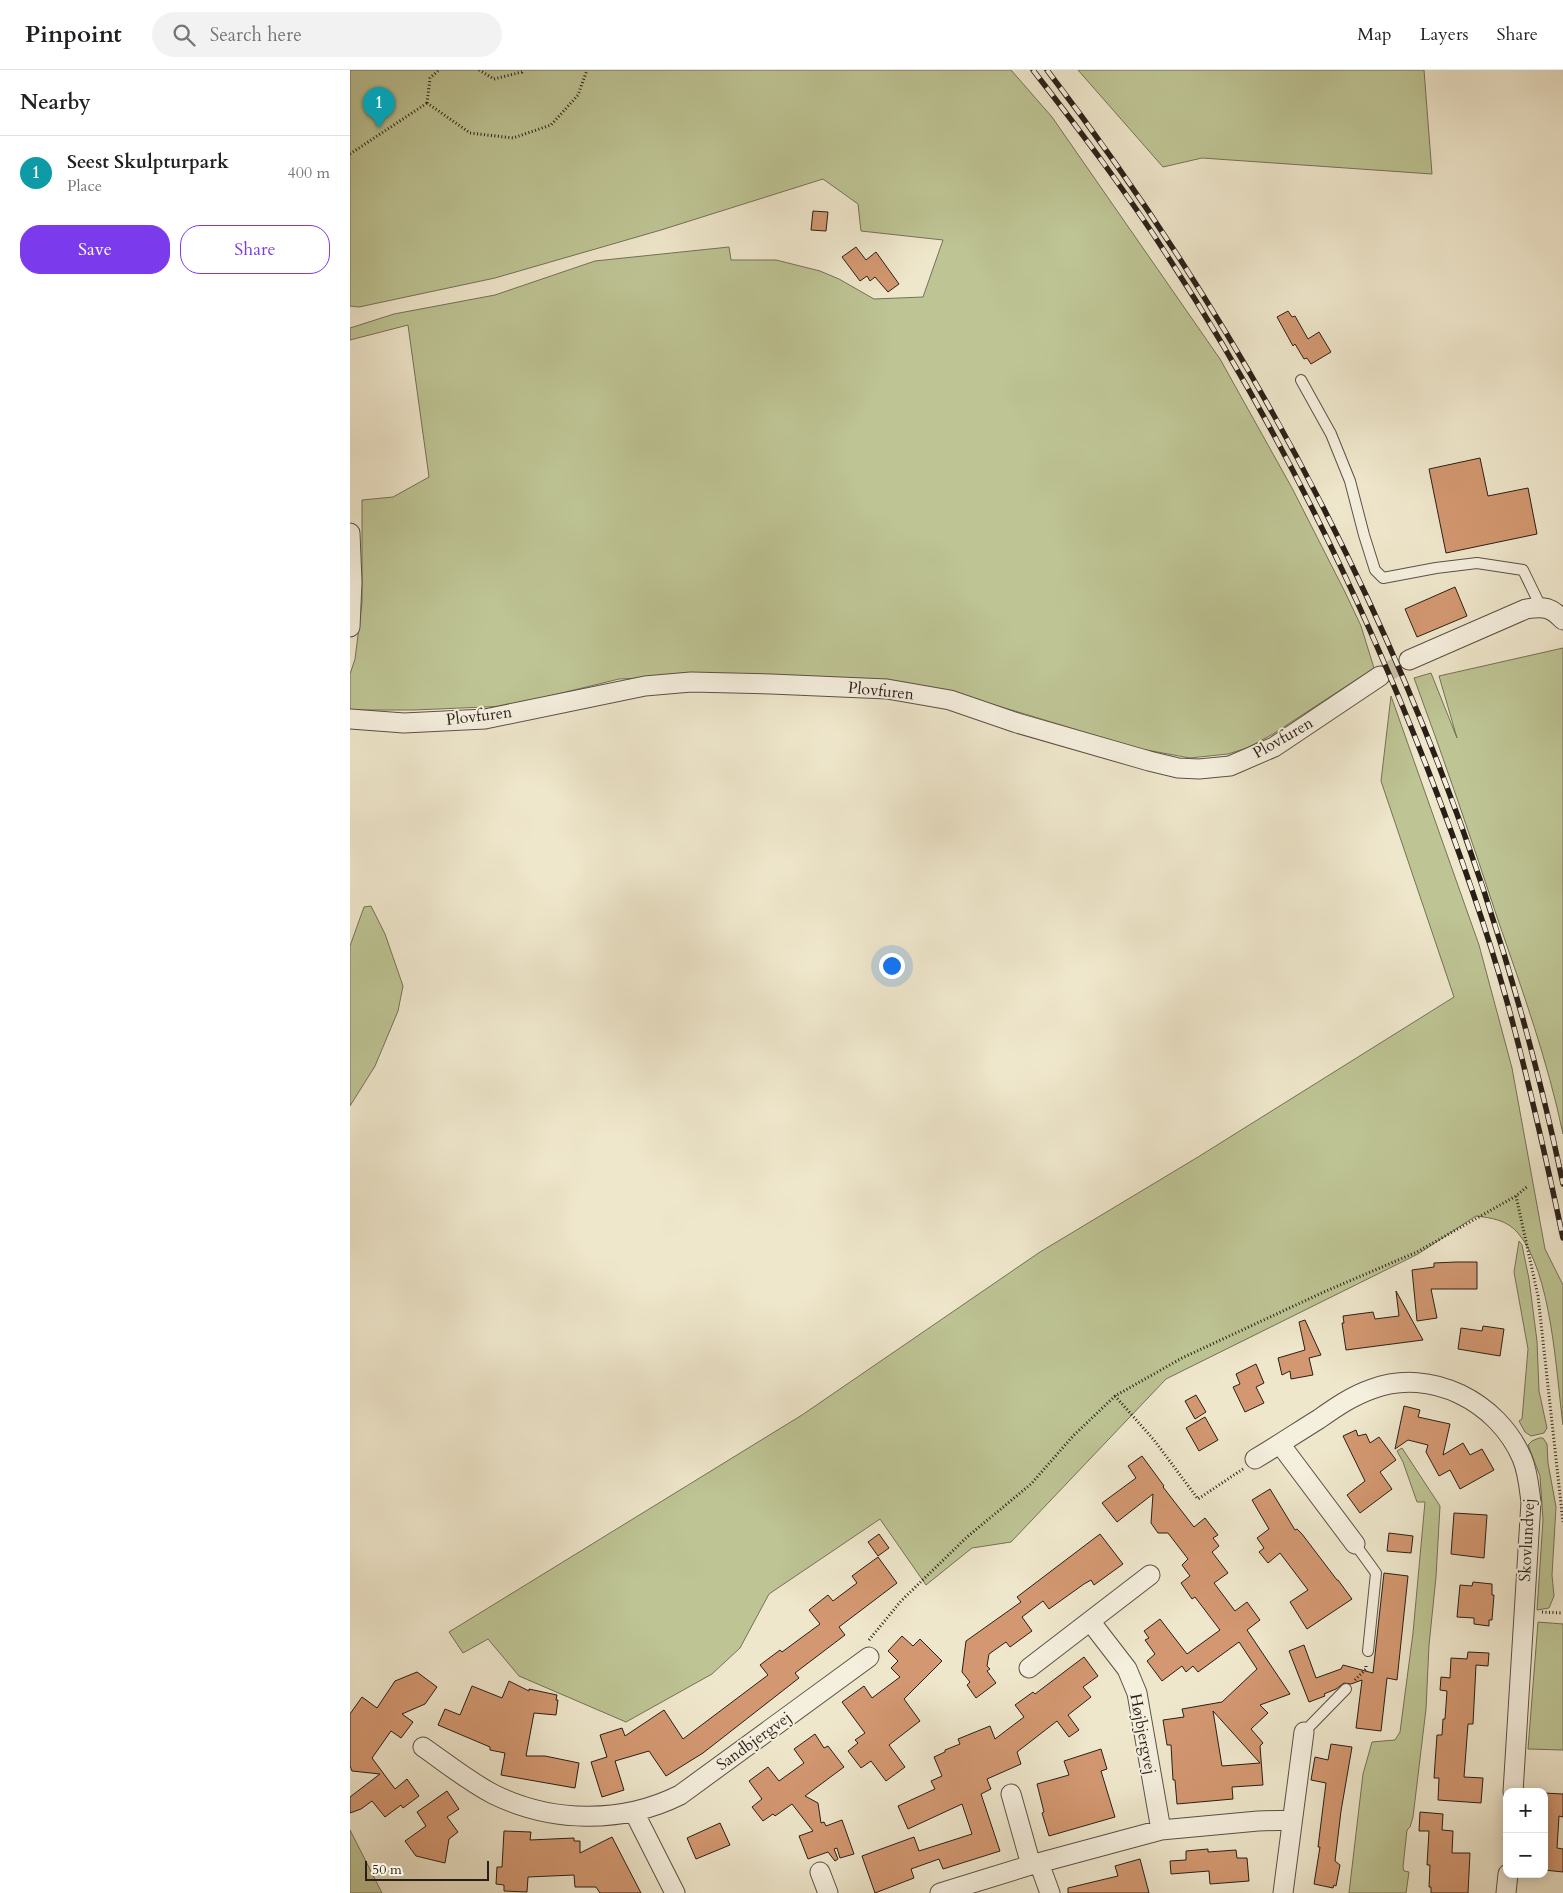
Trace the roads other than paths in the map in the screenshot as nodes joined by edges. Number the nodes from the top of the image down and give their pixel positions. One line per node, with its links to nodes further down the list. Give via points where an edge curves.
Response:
1 (1301, 380): 3 (lane, via 1331,434 1350,481 1375,570 1383,578 1477,563 1522,570)
2 (350, 533): 5 (street)
3 (1541, 607): 4 (street, via 1554,611); 6 (street, via 1526,609)
4 (1563, 620)
5 (350, 627)
6 (1409, 660)
7 (1380, 676): 8 (street, Plovfuren, via 1274,747 1230,766 1200,770 1149,761 950,700 887,689 691,682 645,686 485,719 404,723)
8 (350, 719)
9 (1280, 1444): 10 (street, Skovlundvej); 11 (street); 20 (street, Skovlundvej, via 1353,1397 1396,1383 1440,1386 1462,1394 1498,1420 1512,1438 1522,1458 1531,1502)
10 (1248, 1465)
11 (1355, 1544): 14 (lane, via 1376,1573)
12 (1150, 1575): 13 (street)
13 (1090, 1621): 16 (street); 24 (street, Højbjergvej, via 1127,1669 1137,1693)
14 (1368, 1650)
15 (869, 1657): 22 (street, Sandbjergvej, via 680,1795)
16 (1029, 1668)
17 (1346, 1689): 18 (lane)
18 (1304, 1732): 23 (street)
19 (423, 1747): 22 (street, Sandbjergvej, via 493,1794 526,1807 571,1816 598,1817)
20 (1512, 1788)
21 (1011, 1794): 25 (street)
22 (634, 1812): 28 (street)
23 (1292, 1820): 24 (street); 32 (street)
24 (1161, 1830): 25 (street)
25 (1035, 1864): 30 (street); 31 (street)
26 (820, 1872): 29 (street)
27 (1508, 1878): 33 (street)
28 (675, 1893)
29 (828, 1893)
30 (940, 1893)
31 (1050, 1893)
32 (1283, 1893)
33 (1506, 1893)

